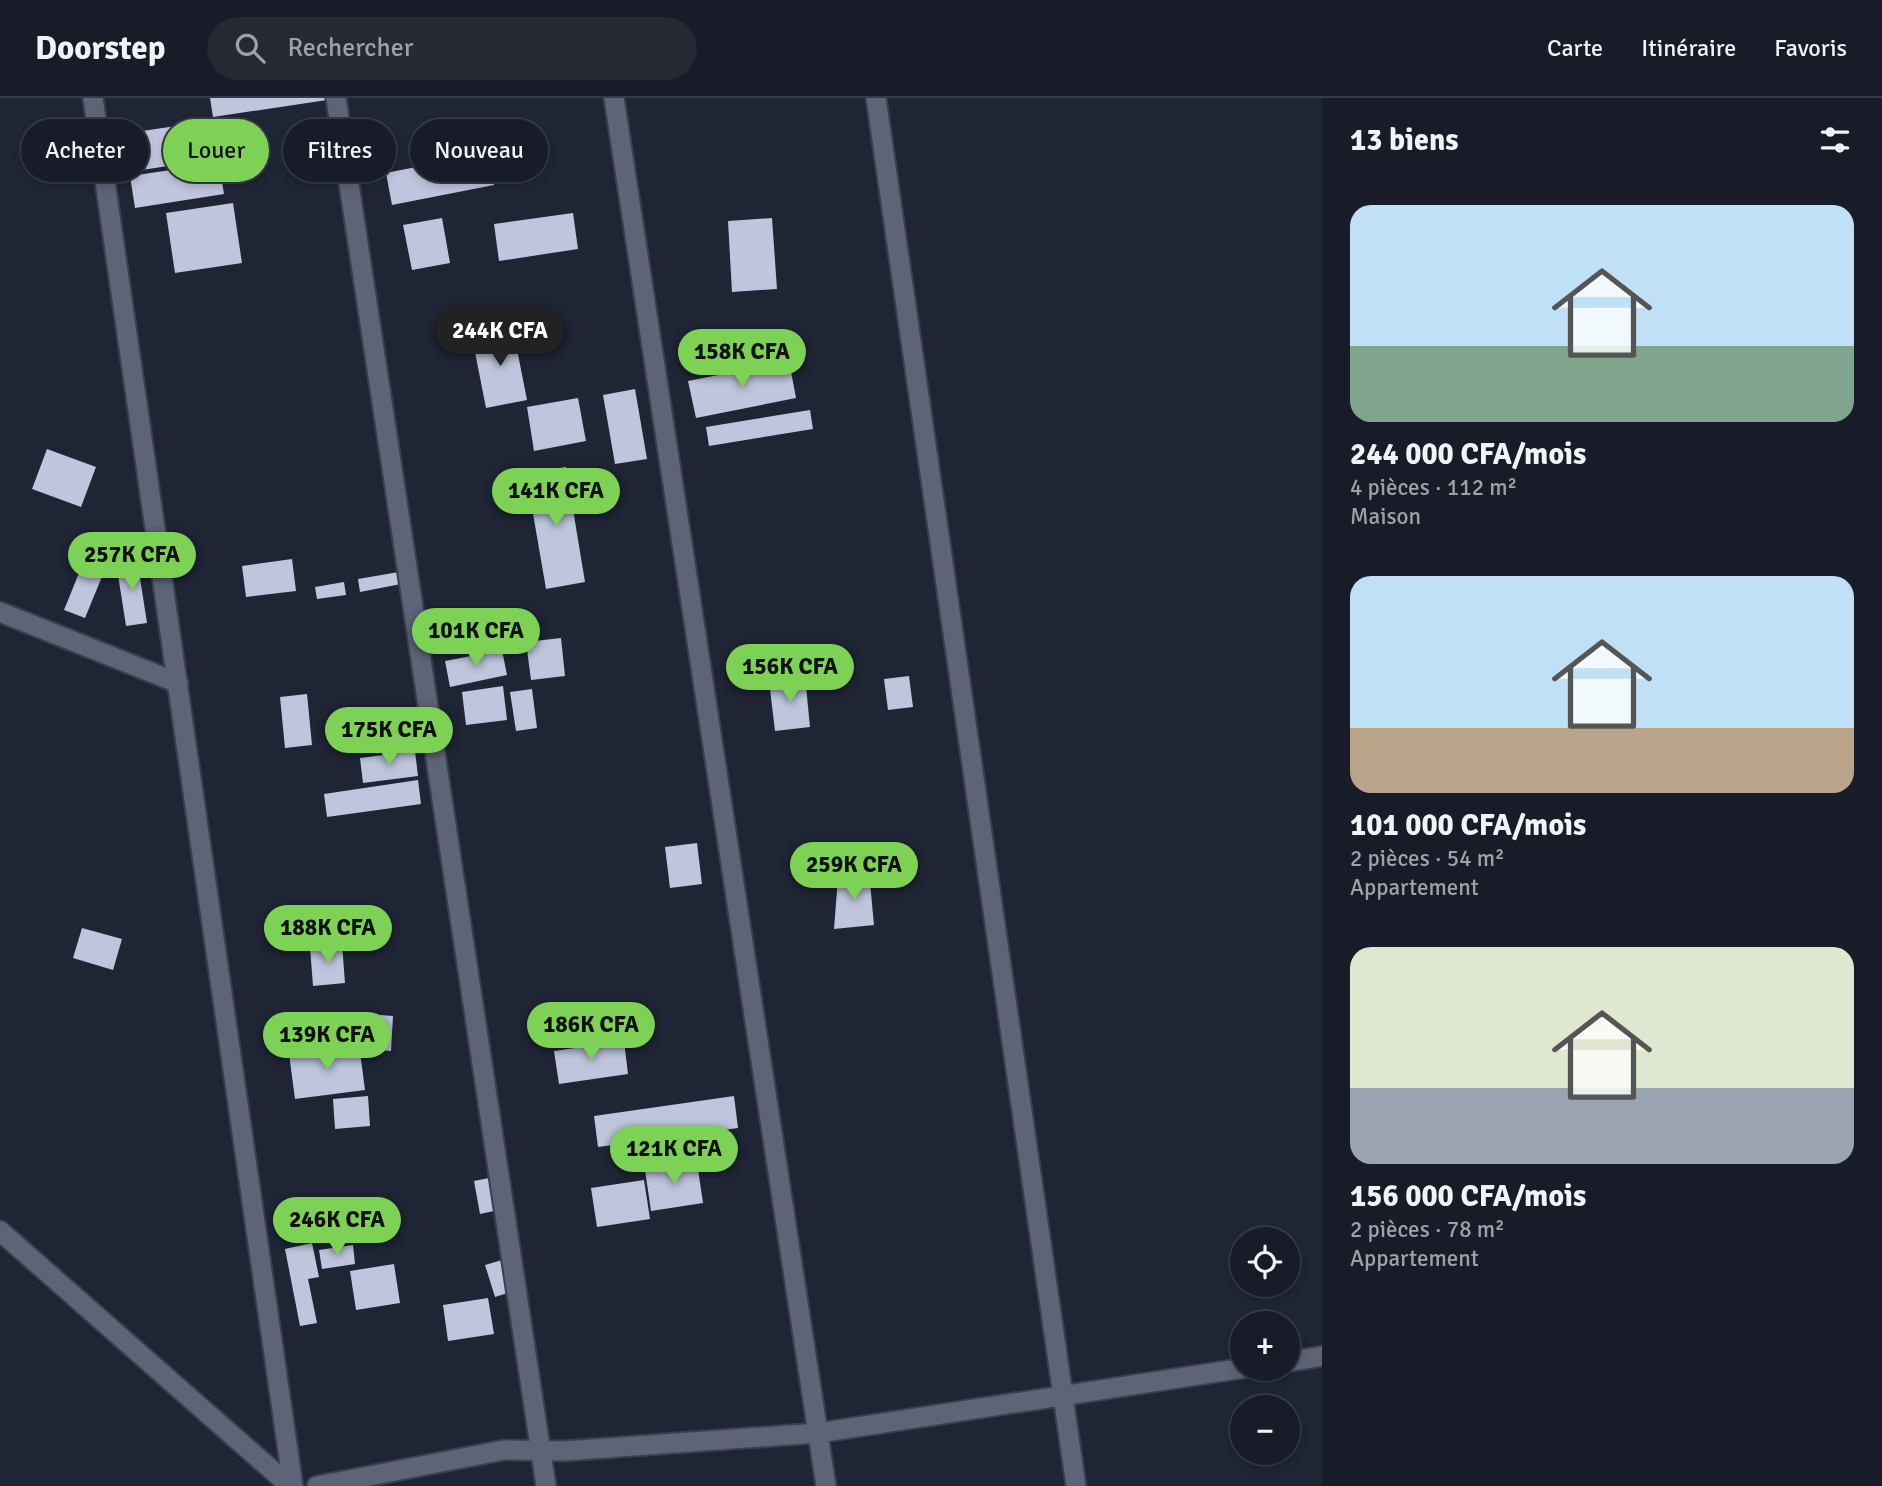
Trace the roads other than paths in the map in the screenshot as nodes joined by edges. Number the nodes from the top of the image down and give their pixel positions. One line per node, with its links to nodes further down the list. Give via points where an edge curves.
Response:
1 (93, 98): 6 (street)
2 (336, 98): 13 (street)
3 (614, 98): 12 (street)
4 (876, 98): 11 (street)
5 (0, 612): 6 (street)
6 (178, 683): 14 (street)
7 (0, 1231): 14 (street)
8 (1322, 1356): 9 (street)
9 (1300, 1360)
10 (1230, 1370): 11 (street)
11 (1061, 1396): 12 (street); 18 (street)
12 (818, 1433): 13 (street); 17 (street)
13 (541, 1451): 15 (street, via 504,1450); 16 (street)
14 (291, 1486)
15 (317, 1486)
16 (546, 1486)
17 (826, 1486)
18 (1076, 1486)

